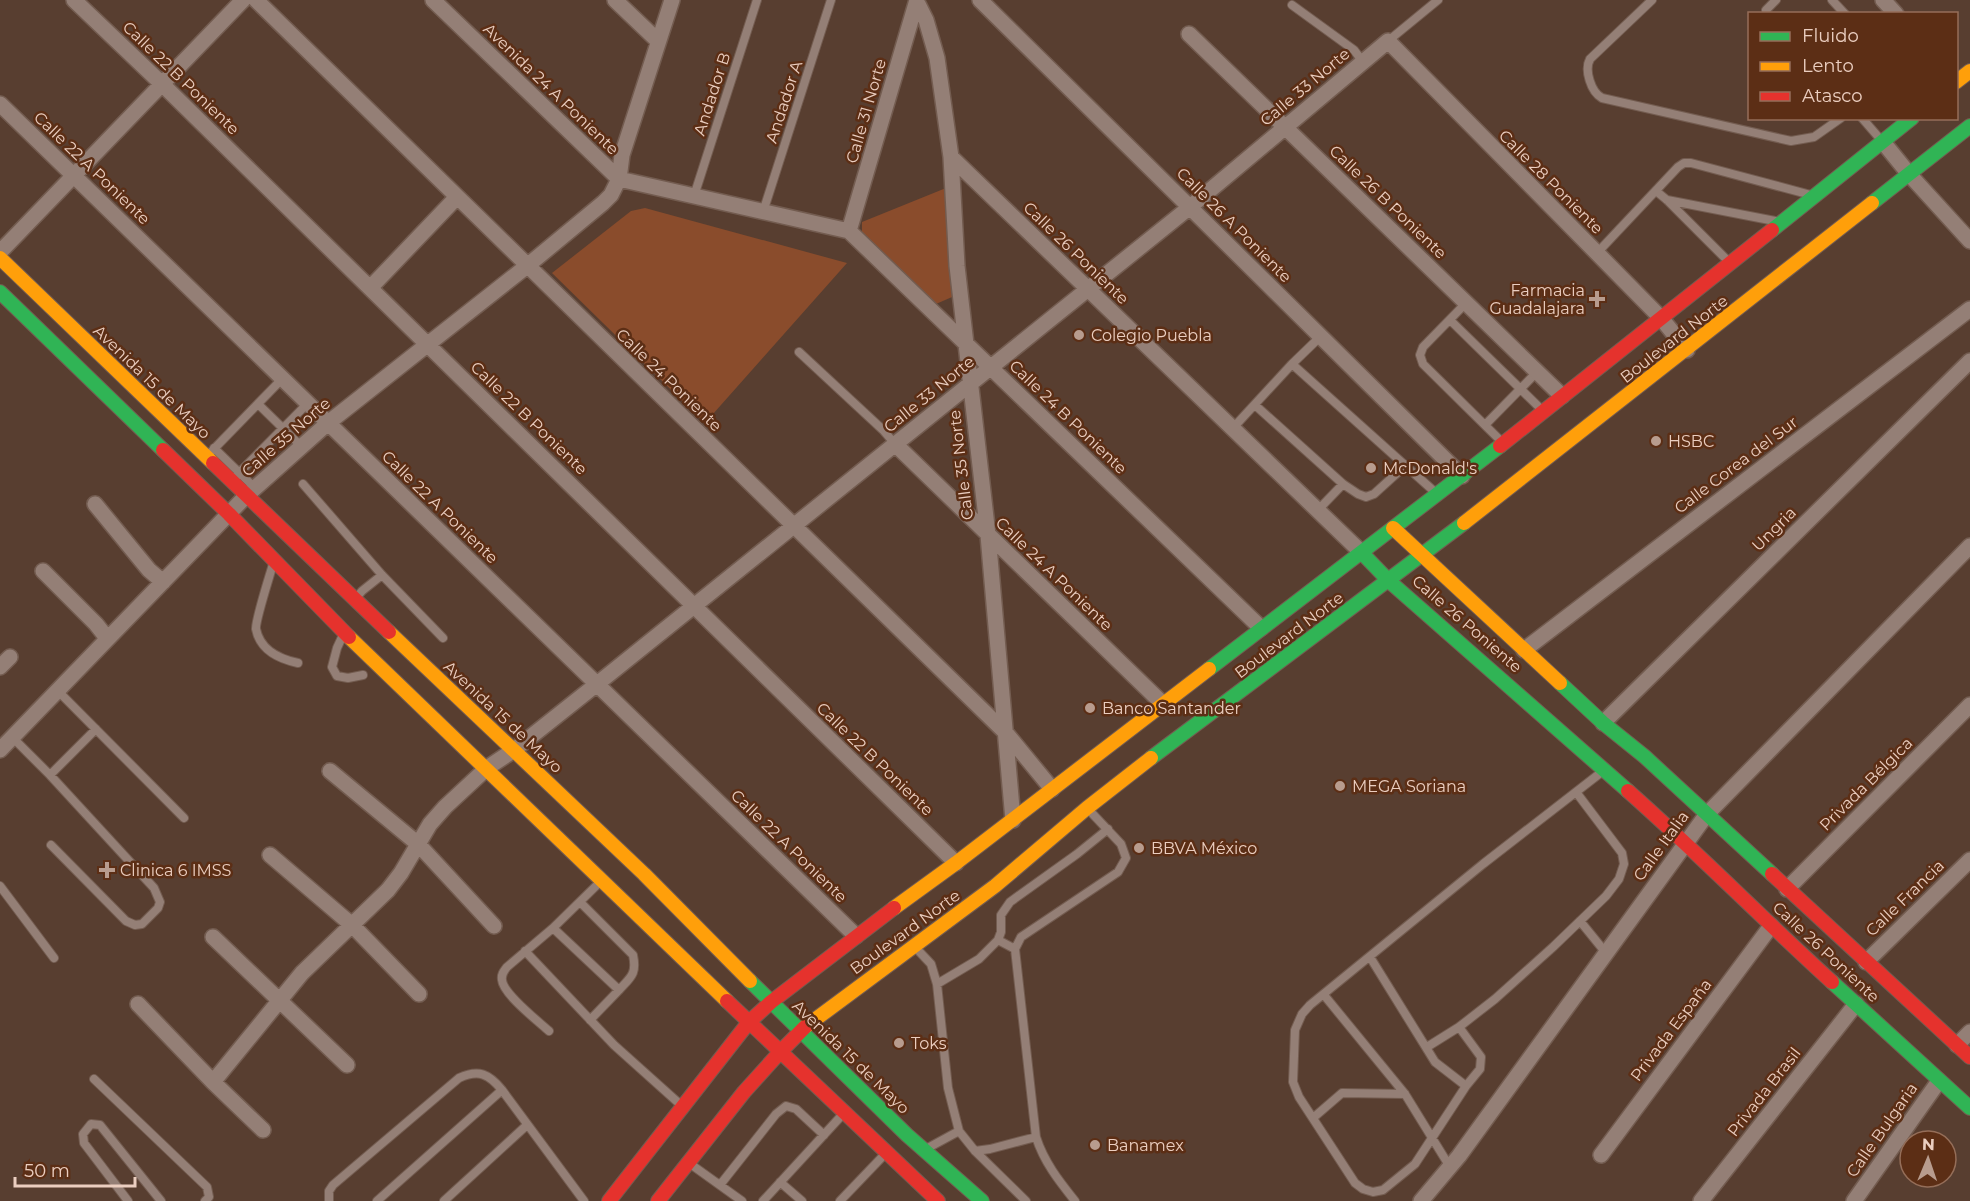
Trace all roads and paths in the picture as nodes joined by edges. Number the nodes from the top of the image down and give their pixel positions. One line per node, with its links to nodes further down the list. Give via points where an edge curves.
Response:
1 (74, 0): 24 (street, Calle 22 B Poniente)
2 (243, 0): 24 (street)
3 (256, 0): 39 (street, Calle 24 Poniente)
4 (433, 0): 35 (street, Avenida 24 A Poniente)
5 (615, 0): 21 (street)
6 (672, 0): 21 (street)
7 (757, 0): 37 (lane, Andador B)
8 (831, 0): 42 (lane, Andador A)
9 (980, 0): 41 (street, Calle 26 A Poniente)
10 (1438, 0): 22 (lane)
11 (1652, 0): 26 (lane, via 1587,64 1597,95 1602,99 1791,141 1814,137)
12 (1776, 0): 17 (lane)
13 (1832, 0): 18 (lane)
14 (1883, 0): 19 (street)
15 (917, 1): 32 (street, Calle 35 Norte, via 937,58); 44 (street, Calle 31 Norte)
16 (1292, 5): 23 (lane, via 1354,50)
17 (1766, 10)
18 (1843, 12)
19 (1894, 12)
20 (1189, 34): 30 (street, Calle 26 B Poniente)
21 (658, 41): 35 (street, via 622,155)
22 (1388, 41): 23 (street, Calle 33 Norte); 47 (street, Calle 28 Poniente)
23 (1363, 62): 30 (street, Calle 33 Norte)
24 (162, 84): 34 (street); 51 (street, Calle 22 B Poniente)
25 (0, 104): 34 (street, Calle 22 A Poniente)
26 (1838, 120)
27 (1864, 120): 31 (lane)
28 (1910, 120): 31 (main road, Boulevard Norte)
29 (1970, 126): 33 (main road, Boulevard Norte)
30 (1285, 127): 41 (street, Calle 33 Norte); 54 (street, Calle 26 B Poniente)
31 (1883, 142): 33 (street); 38 (main road, Boulevard Norte)
32 (951, 157): 52 (street, Calle 26 Poniente); 59 (street, Calle 35 Norte)
33 (1909, 174): 45 (street); 61 (main road, Boulevard Norte)
34 (74, 176): 46 (street); 67 (street, Calle 22 A Poniente)
35 (619, 179): 37 (street); 50 (street, Calle 35 Norte, via 611,195)
36 (1656, 191): 38 (lane, via 1678,167 1691,163); 40 (lane); 47 (lane)
37 (694, 196): 42 (street)
38 (1815, 196): 43 (main road, Boulevard Norte)
39 (457, 197): 50 (street, Calle 24 Poniente); 51 (street)
40 (1667, 200): 43 (lane); 49 (lane)
41 (1190, 207): 52 (street, Calle 33 Norte); 58 (street, Calle 26 A Poniente)
42 (764, 212): 44 (street)
43 (1781, 223): 49 (main road, Boulevard Norte)
44 (849, 231): 59 (street, Calle 24 B Poniente)
45 (1970, 241)
46 (0, 252)
47 (1596, 253): 56 (street, Calle 28 Poniente)
48 (0, 258): 82 (main road, Avenida 15 de Mayo)
49 (1730, 264): 56 (main road, Boulevard Norte)
50 (527, 266): 60 (street, Calle 35 Norte); 93 (street, Calle 24 Poniente)
51 (370, 288): 60 (street, Calle 22 B Poniente)
52 (1088, 289): 65 (street, Calle 33 Norte); 77 (street, Calle 26 Poniente)
53 (0, 292): 92 (main road)
54 (1466, 303): 57 (lane); 66 (street, Calle 26 B Poniente)
55 (1970, 309): 110 (street, Calle Corea del Sur)
56 (1661, 318): 61 (street, Calle 28 Poniente); 70 (main road, Boulevard Norte)
57 (1450, 320): 69 (lane); 76 (lane, via 1423,347 1420,356 1423,364)
58 (1321, 336): 64 (lane); 84 (street, Calle 26 A Poniente)
59 (966, 344): 65 (street, Calle 24 B Poniente); 68 (street, Calle 35 Norte)
60 (428, 345): 75 (street, Calle 35 Norte); 105 (street, Calle 22 B Poniente)
61 (1687, 350): 98 (main road, Boulevard Norte)
62 (799, 352): 80 (lane, via 884,429)
63 (1970, 361): 117 (street, Ungria)
64 (1292, 364): 73 (lane); 83 (lane)
65 (990, 367): 68 (street, Calle 33 Norte); 106 (street, Calle 24 B Poniente)
66 (1537, 372): 69 (lane); 70 (street, Calle 26 B Poniente)
67 (282, 379): 71 (street, Calle 22 A Poniente); 72 (lane)
68 (970, 384): 80 (street, Calle 33 Norte); 95 (street, Calle 35 Norte)
69 (1521, 389): 74 (lane); 76 (lane)
70 (1562, 396): 74 (main road, Boulevard Norte)
71 (308, 403): 75 (street, Calle 22 A Poniente); 78 (lane)
72 (258, 404): 78 (lane); 82 (lane)
73 (1255, 405): 77 (lane); 87 (lane)
74 (1544, 411): 79 (main road, Boulevard Norte)
75 (328, 423): 81 (street, Calle 35 Norte); 113 (street, Calle 22 A Poniente)
76 (1485, 425): 79 (lane)
77 (1233, 428): 91 (street, Calle 26 Poniente)
78 (283, 429): 81 (lane); 85 (lane)
79 (1503, 443): 84 (main road, Boulevard Norte)
80 (894, 444): 93 (street, Calle 33 Norte); 95 (street, Calle 24 A Poniente)
81 (301, 446): 88 (street, Calle 35 Norte)
82 (210, 453): 85 (main road, Avenida 15 de Mayo)
83 (1406, 465): 87 (lane, via 1366,497); 89 (lane)
84 (1462, 476): 89 (main road, Boulevard Norte)
85 (235, 477): 88 (main road, Avenida 15 de Mayo)
86 (303, 484): 101 (lane)
87 (1343, 484): 91 (lane)
88 (251, 492): 92 (street, Calle 35 Norte); 104 (main road, Avenida 15 de Mayo)
89 (1438, 494): 94 (main road, Boulevard Norte)
90 (95, 504): 103 (street)
91 (1318, 510): 97 (street, Calle 26 Poniente)
92 (229, 514): 99 (main road); 103 (street, Calle 35 Norte)
93 (794, 526): 105 (street, Calle 33 Norte); 119 (street, Calle 24 Poniente)
94 (1393, 528): 97 (main road, Boulevard Norte); 98 (main road, Calle 26 Poniente)
95 (988, 535): 115 (street, Calle 24 A Poniente); 119 (street, Calle 35 Norte)
96 (1970, 546): 131 (street, Calle Italia)
97 (1362, 553): 102 (main road, Calle 26 Poniente); 106 (main road, Boulevard Norte)
98 (1422, 555): 102 (main road, Boulevard Norte); 110 (main road, Calle 26 Poniente)
99 (274, 560): 107 (main road); 111 (lane, via 256,627 262,645 282,660)
100 (43, 571): 108 (street)
101 (382, 575): 104 (lane); 109 (lane)
102 (1389, 580): 124 (main road, Calle 26 Poniente); 130 (main road, Boulevard Norte)
103 (163, 582): 108 (street, Calle 35 Norte)
104 (355, 599): 122 (main road, Avenida 15 de Mayo)
105 (694, 606): 113 (street, Calle 33 Norte); 140 (street, Calle 22 B Poniente)
106 (1261, 628): 115 (main road, Boulevard Norte)
107 (344, 633): 112 (lane, via 332,667 337,676); 123 (main road)
108 (107, 638): 114 (street, Calle 35 Norte)
109 (443, 638)
110 (1524, 650): 117 (main road, Calle 26 Poniente)
111 (298, 663)
112 (363, 675)
113 (597, 684): 122 (street, Calle 33 Norte); 150 (street, Calle 22 A Poniente)
114 (57, 690): 118 (lane); 120 (street, Calle 35 Norte)
115 (1163, 704): 128 (main road, Boulevard Norte)
116 (1970, 705): 143 (street, Privada Bélgica)
117 (1603, 723): 125 (main road, Calle 26 Poniente)
118 (96, 729): 127 (lane); 132 (lane)
119 (1006, 733): 128 (street, Calle 24 Poniente); 133 (street, Calle 35 Norte)
120 (12, 738): 121 (street, Calle 35 Norte); 127 (lane)
121 (0, 750)
122 (514, 750): 123 (street, Calle 33 Norte); 165 (main road, Avenida 15 de Mayo)
123 (487, 768): 136 (street, Calle 33 Norte, via 445,807); 141 (main road)
124 (1605, 769): 125 (main road, Calle 26 Poniente); 129 (lane)
125 (1632, 770): 131 (main road, Calle 26 Poniente); 135 (main road, Calle 26 Poniente)
126 (330, 771): 136 (street)
127 (50, 775): 137 (lane, via 154,888 160,902 158,908 142,924 126,921)
128 (1052, 789): 133 (main road, Boulevard Norte)
129 (1576, 792): 145 (lane, via 1622,853 1624,864 1619,879); 157 (lane)
130 (1087, 808): 134 (lane); 153 (main road, Boulevard Norte, via 995,886)
131 (1707, 814): 135 (street, Calle Italia); 143 (main road, Calle 26 Poniente)
132 (184, 818)
133 (1013, 820): 140 (main road, Boulevard Norte)
134 (1108, 829): 152 (lane, via 1003,909); 154 (lane, via 1125,851 1124,865 1021,936)
135 (1686, 842): 148 (main road, Calle 26 Poniente); 156 (street, Calle Italia)
136 (418, 844): 146 (street, Calle 33 Norte, via 388,890); 147 (street)
137 (51, 845)
138 (270, 855): 146 (street)
139 (1970, 860): 159 (street, Calle Francia)
140 (956, 863): 150 (main road, Boulevard Norte)
141 (601, 881): 144 (lane); 169 (main road)
142 (0, 886): 158 (lane)
143 (1786, 889): 159 (main road, Calle 26 Poniente)
144 (580, 902): 149 (lane); 161 (lane, via 633,955 636,968)
145 (1581, 921): 156 (lane); 170 (lane)
146 (352, 925): 162 (street); 164 (street, Calle 33 Norte)
147 (494, 926)
148 (1771, 926): 166 (main road, Calle 26 Poniente); 198 (street, Privada España)
149 (553, 928): 155 (lane); 161 (lane)
150 (856, 936): 165 (main road, Boulevard Norte)
151 (213, 937): 164 (street)
152 (998, 940): 154 (lane); 160 (lane, via 979,959)
153 (914, 946): 160 (lane, via 931,964); 171 (main road, Boulevard Norte)
154 (1015, 949): 193 (lane)
155 (525, 951): 168 (lane); 172 (lane, via 507,967 501,981 510,995)
156 (1606, 953): 200 (street, Calle Italia)
157 (1370, 957): 163 (lane); 175 (lane)
158 (54, 958)
159 (1866, 962): 174 (main road, Calle 26 Poniente)
160 (937, 984): 191 (lane, via 948,1088)
161 (618, 990): 168 (lane)
162 (419, 994)
163 (1324, 995): 184 (lane); 188 (lane, via 1302,1014 1295,1030 1293,1082)
164 (280, 1000): 178 (street); 181 (street, Calle 33 Norte)
165 (771, 1002): 169 (main road, Boulevard Norte); 171 (main road, Avenida 15 de Mayo)
166 (1856, 1004): 180 (main road, Calle 26 Poniente); 221 (street, Privada Brasil)
167 (138, 1005): 181 (street)
168 (590, 1020): 185 (lane)
169 (749, 1022): 176 (main road); 185 (main road, Boulevard Norte)
170 (1460, 1027): 175 (lane); 182 (lane, via 1482,1061)
171 (800, 1030): 176 (main road, Boulevard Norte); 195 (main road, Avenida 15 de Mayo)
172 (549, 1031)
173 (1970, 1032): 174 (street)
174 (1957, 1045): 177 (main road, Calle 26 Poniente)
175 (1427, 1047): 182 (lane, via 1435,1062)
176 (779, 1051): 187 (main road); 199 (main road, Boulevard Norte)
177 (1970, 1057)
178 (347, 1065)
179 (94, 1079): 205 (lane, via 207,1187 209,1197)
180 (1939, 1081): 186 (main road, Calle 26 Poniente); 222 (street, Calle Bulgaria)
181 (213, 1082): 190 (street)
182 (1466, 1086): 194 (lane)
183 (502, 1090): 189 (lane); 206 (lane, via 487,1076 469,1073 459,1077 333,1185); 207 (lane)
184 (1405, 1094): 188 (lane, via 1342,1093); 194 (lane)
185 (682, 1106): 210 (main road, Boulevard Norte)
186 (1970, 1108)
187 (844, 1113): 192 (lane); 197 (main road)
188 (1313, 1118): 194 (lane, via 1355,1183 1373,1192 1383,1190 1415,1164)
189 (527, 1125): 208 (lane); 209 (lane)
190 (263, 1130)
191 (959, 1131): 195 (lane); 196 (lane)
192 (824, 1135): 201 (lane); 202 (lane, via 796,1109 786,1106)
193 (1036, 1137): 196 (lane); 219 (lane, via 1040,1151)
194 (1431, 1138): 200 (lane)
195 (924, 1150): 217 (main road, Avenida 15 de Mayo)
196 (975, 1151): 218 (lane)
197 (886, 1153): 215 (lane); 216 (main road)
198 (1601, 1155)
199 (688, 1162): 202 (lane); 211 (main road, Boulevard Norte)
200 (1450, 1167): 220 (street, Calle Italia)
201 (780, 1182): 213 (lane); 214 (lane)
202 (720, 1185): 212 (lane)
203 (128, 1201): 204 (lane, via 84,1143 83,1134 91,1124 100,1125)
204 (161, 1201)
205 (205, 1201)
206 (329, 1201)
207 (377, 1201)
208 (444, 1201)
209 (584, 1201)
210 (609, 1201)
211 (658, 1201)
212 (742, 1201)
213 (762, 1201)
214 (802, 1201)
215 (840, 1201)
216 (938, 1201)
217 (982, 1201)
218 (1026, 1201)
219 (1075, 1201)
220 (1421, 1201)
221 (1701, 1201)
222 (1854, 1201)

